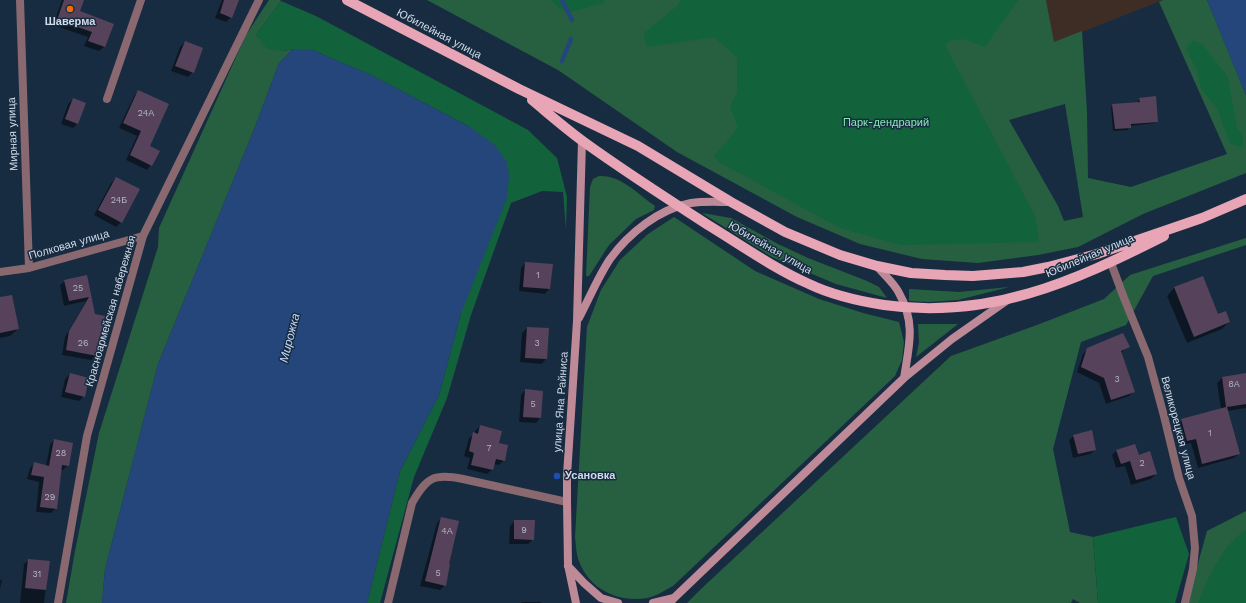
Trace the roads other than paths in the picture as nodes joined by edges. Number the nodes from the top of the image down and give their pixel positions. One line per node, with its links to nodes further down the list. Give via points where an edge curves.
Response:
1 (20, 0): 15 (street, Мирная улица)
2 (141, 0): 6 (street)
3 (259, 0): 12 (street, Красноармейская набережная)
4 (347, 0): 5 (main road, Юбилейная улица)
5 (519, 89): 7 (main road, Юбилейная улица); 9 (main road, Юбилейная улица, via 638,146)
6 (107, 99)
7 (582, 141): 10 (main road, Юбилейная улица); 19 (street, улица Яна Райниса)
8 (1246, 199): 11 (main road, Юбилейная улица)
9 (731, 202): 10 (street, улица Яна Райниса, via 702,202); 14 (main road, Юбилейная улица, via 785,232 840,255)
10 (679, 206): 18 (main road, Юбилейная улица, via 776,267 810,285 845,298); 19 (street, улица Яна Райниса, via 649,222 623,245 607,265)
11 (1202, 218): 13 (main road, Юбилейная улица); 14 (main road, Юбилейная улица, via 1097,254 1048,268 1023,272 945,275 911,273)
12 (143, 236): 15 (street, Полковая улица); 24 (street, Красноармейская набережная, via 87,436)
13 (1111, 263): 17 (main road, Юбилейная улица, via 1053,286); 29 (street, Великорецкая улица, via 1148,357 1179,478 1192,516 1195,548)
14 (877, 266): 18 (street, via 899,291)
15 (29, 268): 16 (street, Полковая улица)
16 (0, 272)
17 (1010, 299): 18 (main road, Юбилейная улица, via 971,306); 20 (street, via 952,339)
18 (907, 308): 20 (street, via 911,327)
19 (577, 321): 21 (street, улица Яна Райниса)
20 (904, 378): 23 (street)
21 (567, 502): 22 (street, улица Яна Райниса); 25 (street, via 446,475 436,476 426,483 412,503)
22 (568, 565): 26 (street, улица Яна Райниса); 27 (street, via 601,598)
23 (672, 600): 28 (street)
24 (58, 603)
25 (388, 603)
26 (576, 603)
27 (618, 603)
28 (653, 603)
29 (1185, 603)

